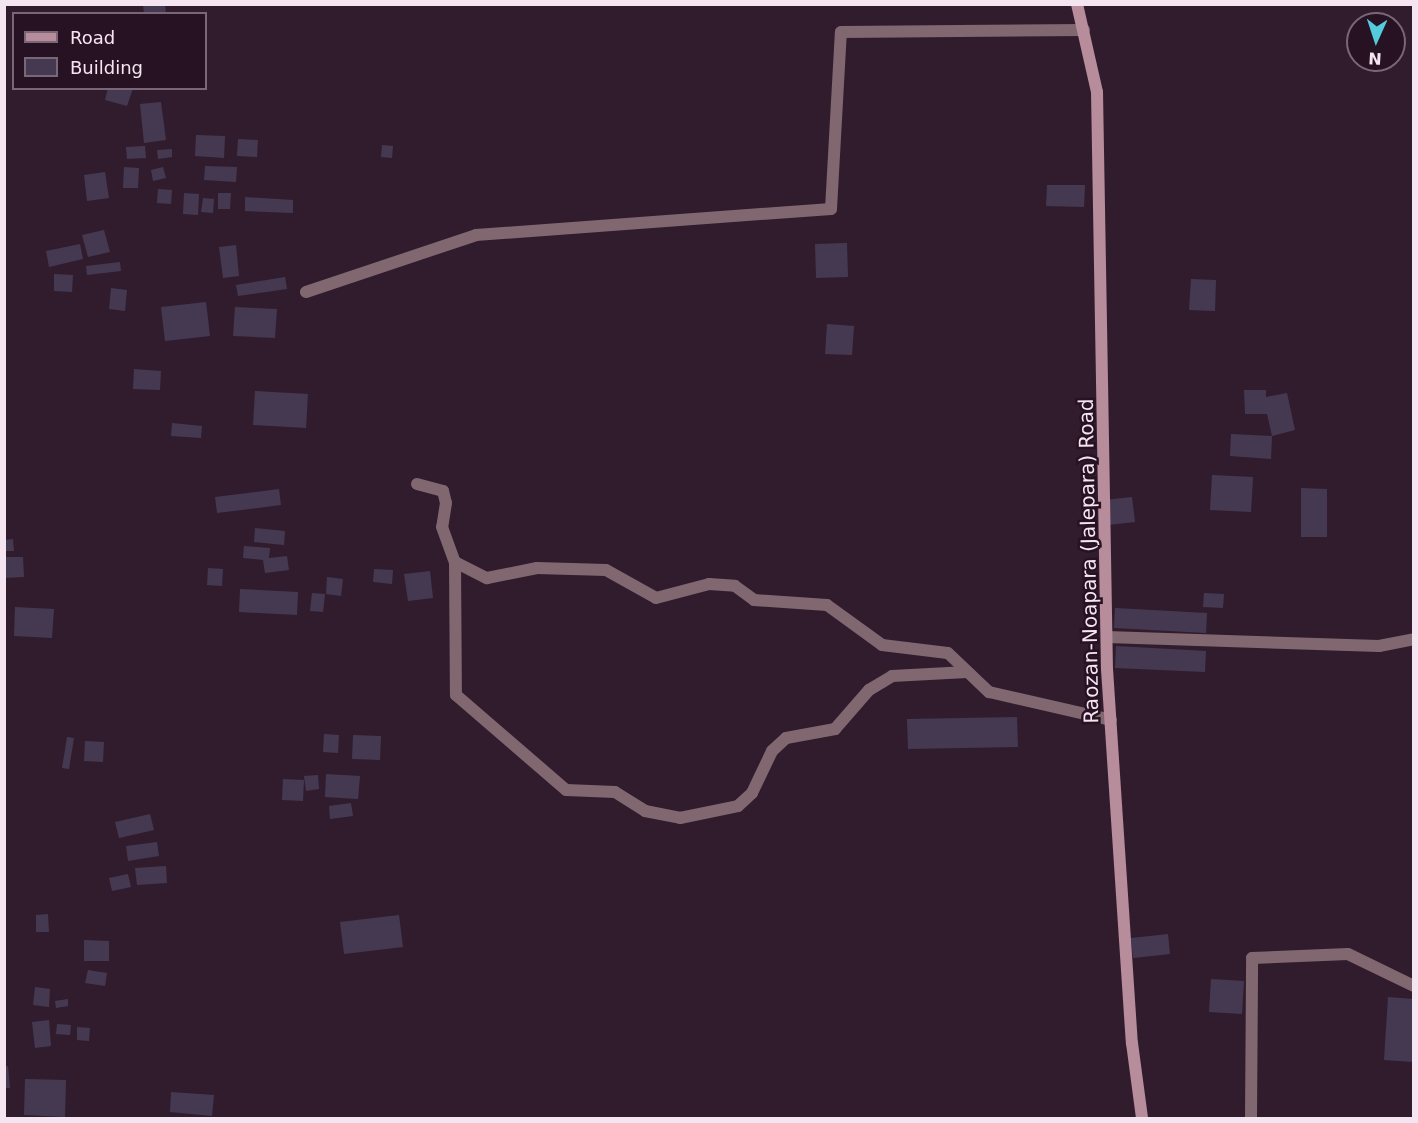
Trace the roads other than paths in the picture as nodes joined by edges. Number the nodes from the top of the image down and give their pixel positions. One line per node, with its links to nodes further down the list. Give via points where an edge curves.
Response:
1 (1077, 4): 2 (main road, Raozan-Noapara (Jalepara) Road)
2 (1084, 30): 3 (street, via 842,32 831,209 476,235); 6 (main road, Raozan-Noapara (Jalepara) Road, via 1097,92 1104,287)
3 (306, 292)
4 (417, 484): 5 (street, via 443,491 442,527)
5 (455, 562): 8 (street, via 487,578 537,568 606,570 656,598 709,584 735,586 754,600 827,605 882,645 948,653); 8 (street, via 456,695 566,790 615,792 645,811 680,818 738,806 753,793 772,750 786,738 835,729 869,690 892,676)
6 (1107, 637): 7 (street, via 1379,646); 9 (main road, Raozan-Noapara (Jalepara) Road)
7 (1413, 639)
8 (967, 672): 9 (street, via 990,692)
9 (1111, 720): 11 (main road, Raozan-Noapara (Jalepara) Road, via 1132,1043)
10 (1413, 986): 12 (street, via 1348,954 1252,958)
11 (1142, 1119)
12 (1251, 1119)

